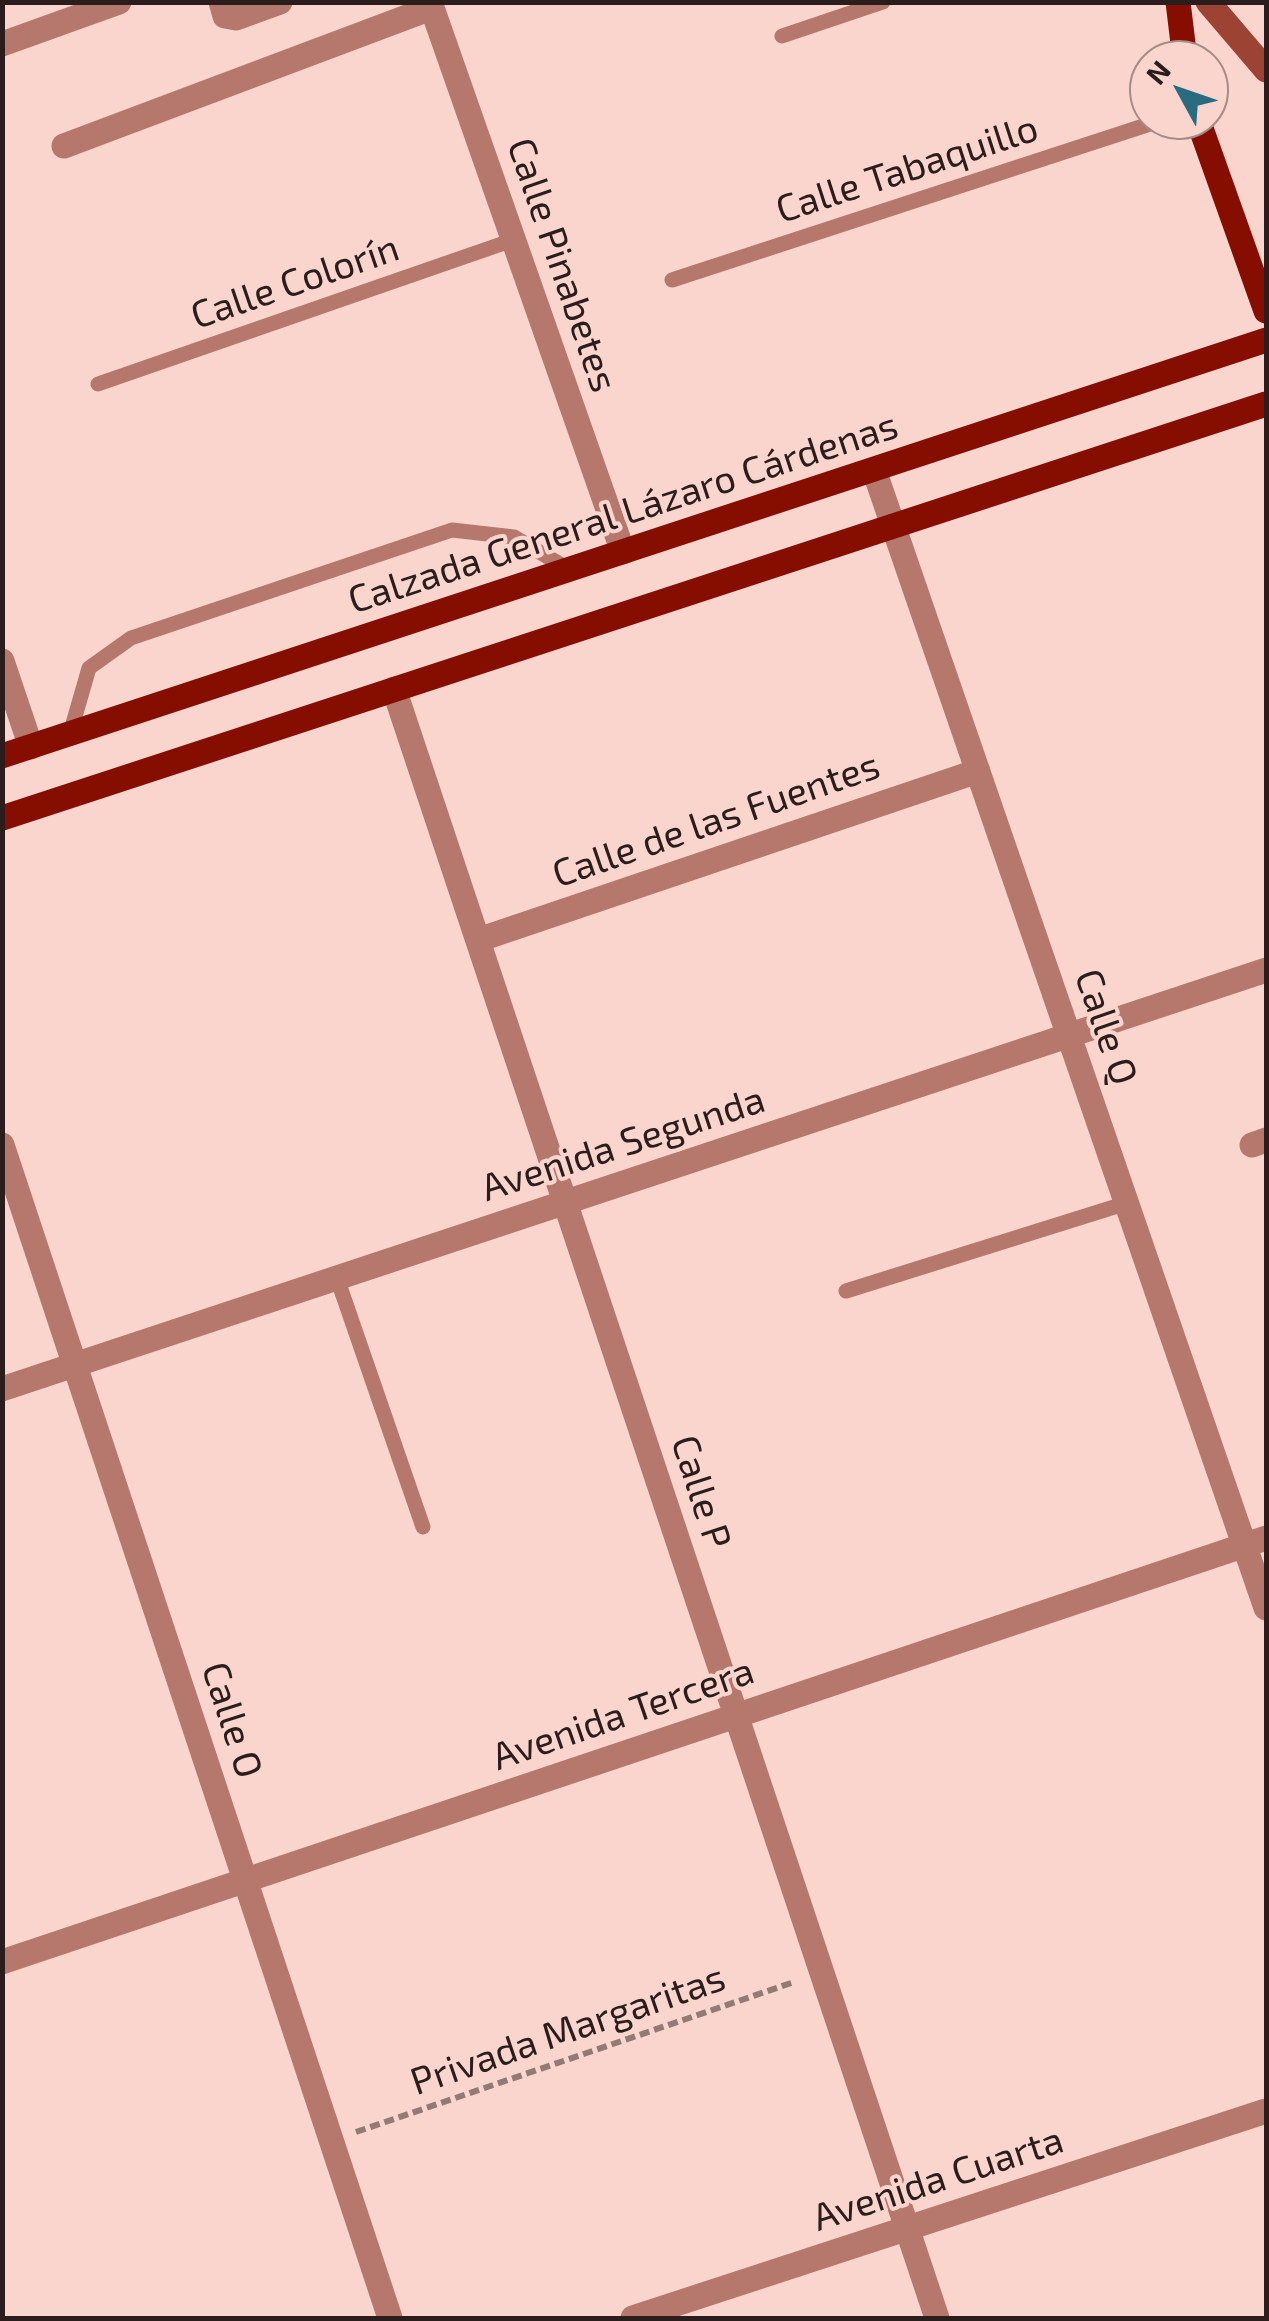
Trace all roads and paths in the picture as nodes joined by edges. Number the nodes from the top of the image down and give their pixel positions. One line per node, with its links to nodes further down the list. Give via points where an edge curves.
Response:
1 (119, 2): 10 (street)
2 (221, 2): 3 (street, via 225,16 236,18)
3 (280, 2)
4 (883, 2): 8 (lane)
5 (1178, 2): 9 (main road)
6 (1208, 2): 11 (street)
7 (430, 5): 14 (street); 15 (street, Calle Pinabetes)
8 (782, 36)
9 (1183, 40)
10 (2, 44)
11 (1266, 70)
12 (1129, 131): 16 (lane, Calle Tabaquillo)
13 (1205, 140): 17 (main road)
14 (64, 146)
15 (514, 240): 19 (lane, Calle Colorín); 23 (street, Calle Pinabetes)
16 (672, 280)
17 (1266, 311)
18 (1266, 340): 21 (main road, Calzada General Lázaro Cárdenas)
19 (98, 384)
20 (1266, 404): 22 (main road)
21 (874, 470): 22 (street, Calle Q); 23 (main road, Calzada General Lázaro Cárdenas)
22 (893, 524): 26 (main road); 30 (street, Calle Q)
23 (624, 552): 24 (main road, Calzada General Lázaro Cárdenas)
24 (570, 570): 27 (main road, Calzada General Lázaro Cárdenas); 27 (lane, via 514,537 452,530 131,638 89,668)
25 (2, 661): 28 (street)
26 (394, 689): 31 (main road); 32 (street, Calle P)
27 (70, 734): 28 (main road, Calzada General Lázaro Cárdenas)
28 (31, 746): 29 (main road, Calzada General Lázaro Cárdenas)
29 (2, 756)
30 (978, 771): 32 (street, Calle de las Fuentes); 34 (street, Calle Q)
31 (2, 818)
32 (478, 940): 36 (street, Calle P)
33 (1266, 970): 34 (street, Avenida Segunda)
34 (1069, 1036): 36 (street, Avenida Segunda); 37 (street, Calle Q)
35 (2, 1145): 40 (street, Calle O)
36 (565, 1203): 38 (street, Avenida Segunda); 45 (street, Calle P)
37 (1127, 1203): 39 (lane); 43 (street, Calle Q)
38 (337, 1278): 40 (street, Avenida Segunda); 42 (lane)
39 (846, 1290)
40 (76, 1365): 41 (street, Avenida Segunda); 46 (street, Calle O)
41 (2, 1390)
42 (423, 1526)
43 (1256, 1542): 44 (street, Calle Q); 45 (street, Avenida Tercera)
44 (1266, 1608)
45 (736, 1716): 46 (street, Avenida Tercera); 48 (street, Calle P)
46 (246, 1880): 47 (street, Avenida Tercera); 50 (street, Calle O)
47 (2, 1962)
48 (822, 1973): 50 (path, Privada Margaritas); 51 (street, Calle P)
49 (1266, 2110): 51 (street, Avenida Cuarta)
50 (332, 2140): 52 (street, Calle O)
51 (907, 2228): 53 (street, Avenida Cuarta); 54 (street, Calle P)
52 (390, 2318)
53 (633, 2318)
54 (937, 2318)

